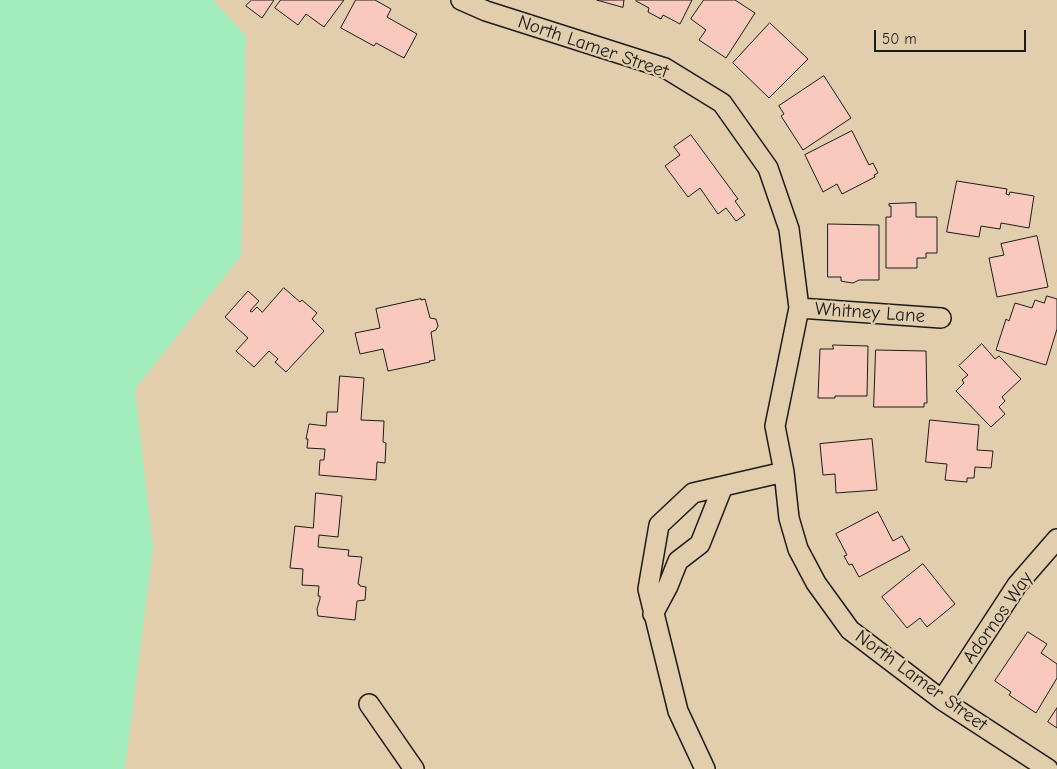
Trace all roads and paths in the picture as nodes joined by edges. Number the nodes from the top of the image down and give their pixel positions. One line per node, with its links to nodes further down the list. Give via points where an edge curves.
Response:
1 (461, 0): 2 (street, North Lamer Street, via 486,11 666,68 722,103 768,168 789,229)
2 (799, 308): 3 (street, Whitney Lane); 4 (street, North Lamer Street, via 775,426)
3 (941, 318)
4 (784, 472): 5 (street); 8 (street, North Lamer Street, via 789,518 798,549 816,583 850,630)
5 (722, 486): 7 (street, via 700,544 678,561); 7 (street, via 692,493 659,525 648,589)
6 (1057, 539): 8 (street, Adornos Way, via 1017,585)
7 (653, 614): 11 (street, via 678,711)
8 (942, 700): 12 (street, North Lamer Street)
9 (369, 704): 10 (street)
10 (414, 769)
11 (705, 769)
12 (1048, 769)

